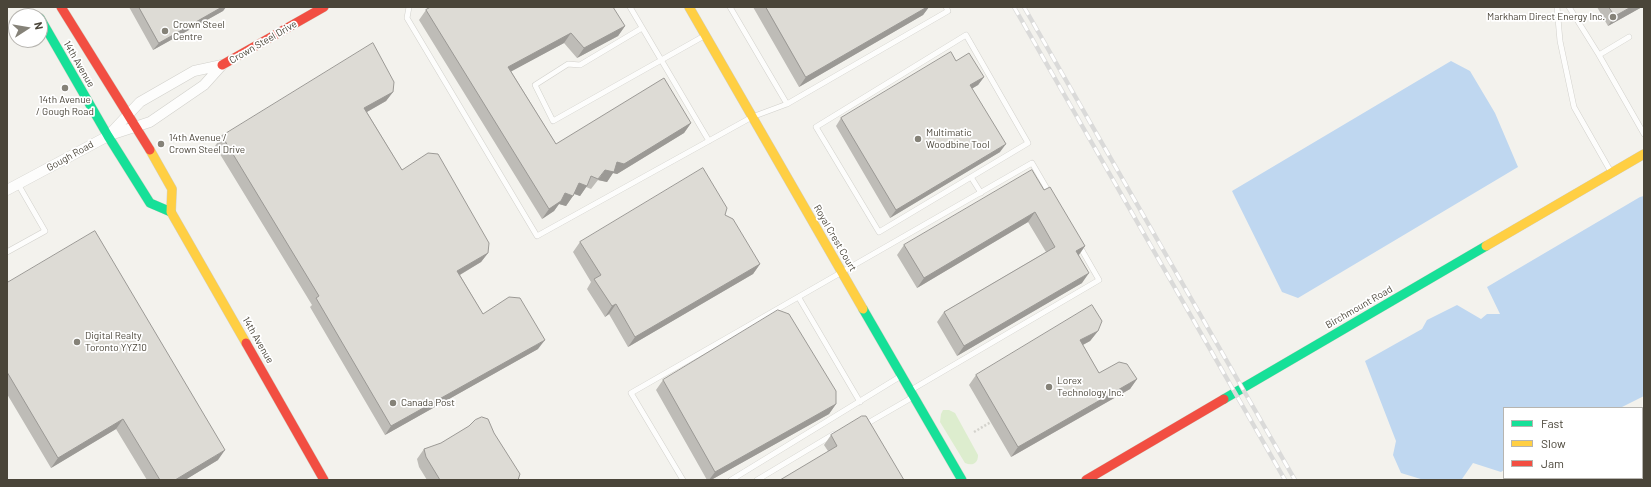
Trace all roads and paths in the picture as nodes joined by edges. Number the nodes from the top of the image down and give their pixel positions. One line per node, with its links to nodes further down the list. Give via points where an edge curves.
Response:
1 (61, 7): 18 (main road, 14th Avenue)
2 (324, 7): 16 (main road, Crown Steel Drive)
3 (409, 7): 23 (lane, via 407,18 537,236)
4 (630, 7): 10 (lane)
5 (689, 7): 12 (main road, Royal Crest Court)
6 (730, 7): 17 (lane)
7 (946, 7): 17 (lane, via 948,11)
8 (1557, 7): 25 (lane, via 1560,41 1574,107)
9 (1569, 7): 14 (lane)
10 (642, 28): 15 (lane); 15 (lane, via 580,65 568,64 535,85 553,121)
11 (48, 32): 22 (main road, 14th Avenue)
12 (705, 35): 15 (lane); 19 (main road, Royal Crest Court)
13 (1629, 37): 14 (lane)
14 (1599, 55): 21 (lane)
15 (662, 60): 23 (lane)
16 (222, 65): 18 (street, Crown Steel Drive, via 194,71 140,102); 20 (street, Crown Steel Drive, via 204,85 150,122)
17 (787, 104): 19 (lane)
18 (128, 115): 20 (main road, 14th Avenue); 22 (street, Gough Road)
19 (752, 117): 23 (lane); 33 (main road, Royal Crest Court)
20 (135, 127): 22 (street, Crown Steel Drive); 30 (main road, 14th Avenue, via 172,189)
21 (1644, 134)
22 (108, 136): 27 (street, Gough Road); 30 (main road, 14th Avenue, via 150,203)
23 (709, 141)
24 (1644, 154): 25 (main road, Birchmount Road)
25 (1612, 172): 47 (main road, Birchmount Road)
26 (971, 177): 26 (lane, via 879,232 816,127 966,35 1028,144); 28 (lane)
27 (10, 187): 32 (lane, via 45,231)
28 (980, 193): 29 (lane, via 1032,163); 33 (lane)
29 (1052, 198)
30 (171, 212): 42 (main road, 14th Avenue)
31 (1075, 239): 36 (lane, via 1098,280)
32 (7, 252)
33 (842, 273): 34 (lane); 35 (main road, Royal Crest Court)
34 (799, 298): 37 (lane); 43 (lane, via 631,393)
35 (902, 376): 36 (main road, Royal Crest Court); 37 (lane)
36 (912, 393): 38 (lane, via 868,423); 46 (main road, Royal Crest Court)
37 (860, 402): 44 (lane)
38 (854, 422)
39 (992, 422): 41 (path)
40 (842, 430): 45 (lane)
41 (974, 432)
42 (324, 480)
43 (683, 480)
44 (731, 480)
45 (757, 480)
46 (962, 480)
47 (1086, 480)

